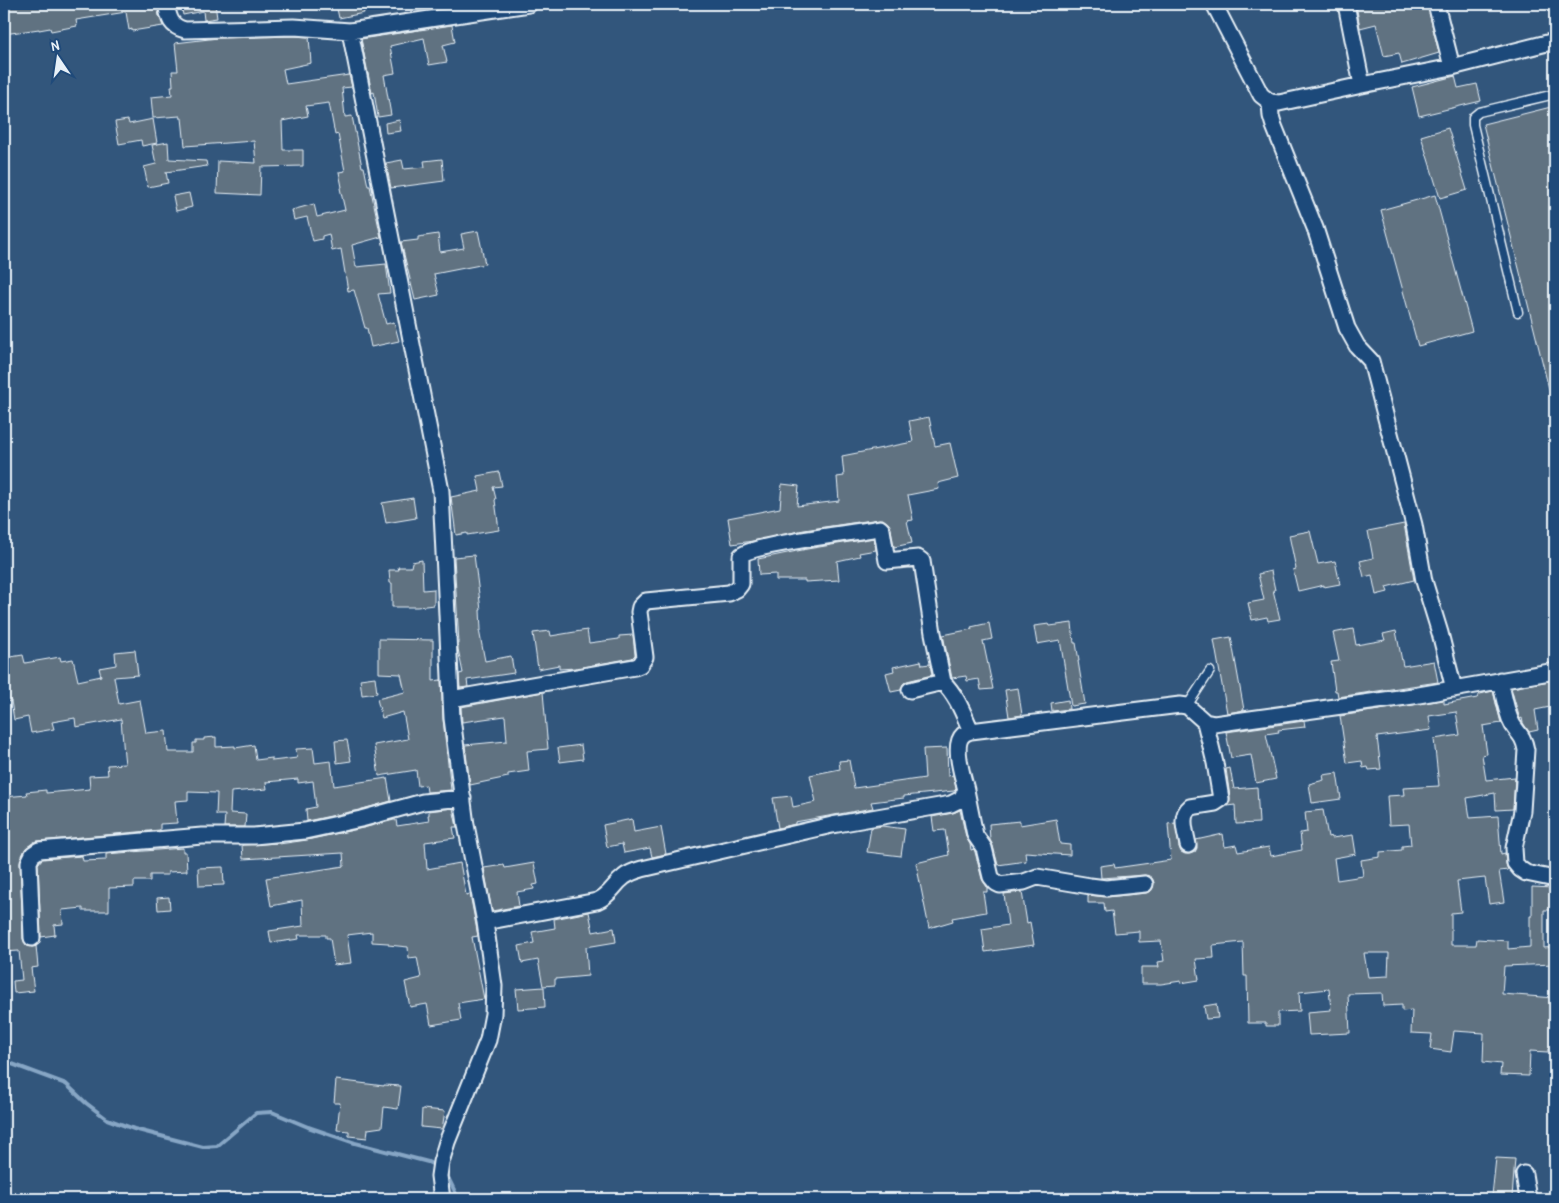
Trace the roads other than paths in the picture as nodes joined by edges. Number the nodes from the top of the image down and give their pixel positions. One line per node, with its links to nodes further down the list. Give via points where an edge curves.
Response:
1 (166, 4): 6 (street, via 172,24 185,30 294,27)
2 (529, 4): 6 (street)
3 (1214, 4): 11 (street, via 1261,96)
4 (1346, 4): 9 (street)
5 (1436, 4): 8 (street)
6 (350, 31): 19 (street, via 441,491)
7 (1555, 41): 8 (street)
8 (1452, 67): 9 (street)
9 (1362, 85): 11 (street, via 1279,103)
10 (1555, 94): 12 (lane, via 1494,107 1474,117 1473,125)
11 (1270, 102): 17 (street, via 1274,126 1315,228 1347,328 1371,362 1414,525 1424,581)
12 (1518, 312)
13 (1210, 671): 20 (lane)
14 (1555, 671): 15 (street)
15 (1500, 680): 17 (street); 26 (street, via 1509,717 1525,740 1526,750 1515,863 1526,873)
16 (942, 682): 18 (street); 19 (street, via 922,561 918,558 887,561 880,528 743,552 741,584 735,591 646,602 639,612 645,658 635,667); 22 (street, via 952,690)
17 (1454, 689): 21 (street, via 1214,724)
18 (910, 690)
19 (451, 699): 24 (street)
20 (1187, 706): 21 (street); 22 (street)
21 (1205, 722): 25 (street, via 1221,799 1187,809 1184,817)
22 (971, 731): 23 (street, via 963,735 958,750)
23 (966, 790): 27 (street, via 975,835 984,848 991,877 996,884 1024,882 1037,877 1106,888); 28 (street, via 961,800 951,804 832,825 642,868 629,873 607,896 597,901)
24 (463, 798): 28 (street); 29 (street, via 423,802 305,831 39,850 29,862)
25 (1188, 845)
26 (1555, 879)
27 (1145, 884)
28 (485, 922): 31 (street, via 494,986 493,1014 488,1040 441,1162)
29 (32, 938)
30 (1524, 1174): 32 (street)
31 (442, 1199)
32 (1528, 1199)

